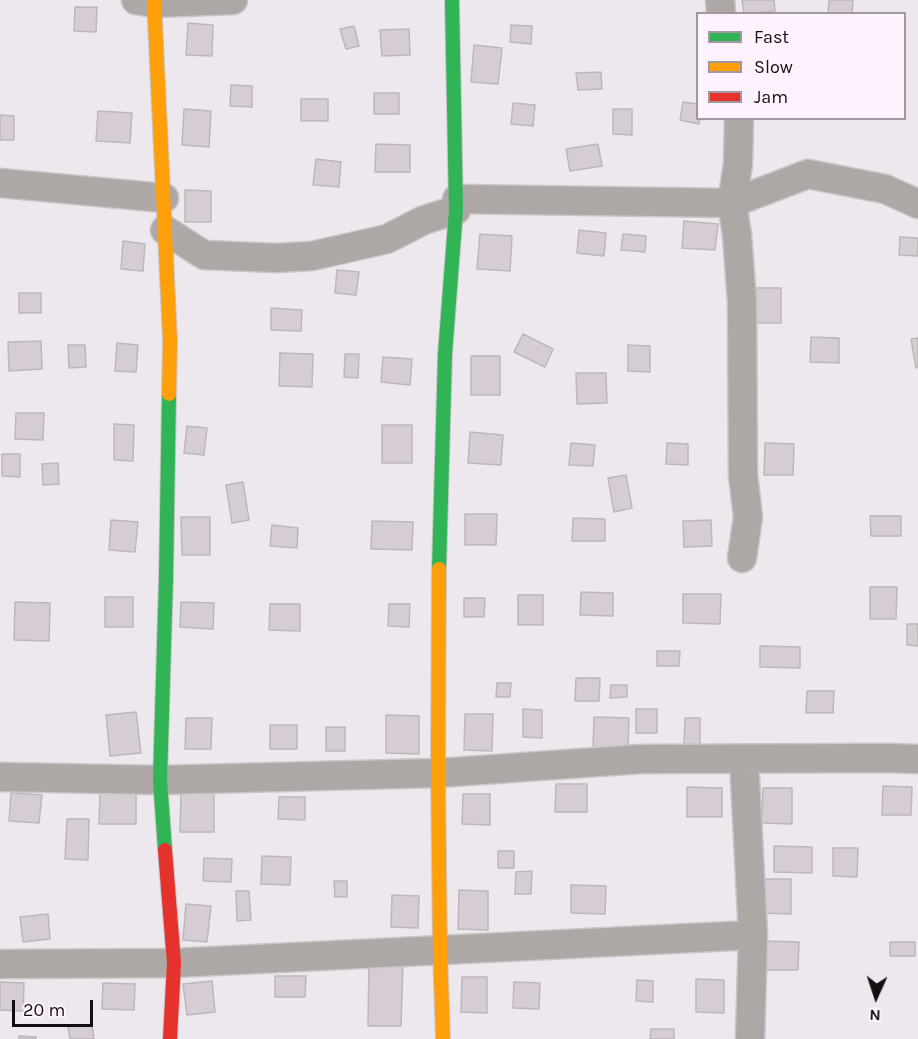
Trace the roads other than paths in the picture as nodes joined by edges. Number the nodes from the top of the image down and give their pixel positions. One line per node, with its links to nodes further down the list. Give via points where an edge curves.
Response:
1 (233, 0): 3 (street)
2 (452, 0): 9 (street)
3 (148, 1): 6 (street)
4 (739, 120): 7 (street)
5 (0, 183): 6 (street)
6 (164, 198): 10 (street)
7 (732, 203): 8 (street, via 808,174 885,189); 9 (street); 11 (street, via 742,302 743,475 748,517)
8 (918, 204)
9 (457, 205): 10 (street, via 387,239 312,256 204,255); 14 (street, via 444,354)
10 (165, 230): 16 (street, via 170,340)
11 (742, 558)
12 (744, 759): 13 (street); 14 (street, via 641,759); 17 (street)
13 (918, 759)
14 (438, 773): 16 (street); 18 (street)
15 (0, 777): 16 (street)
16 (160, 780): 19 (street)
17 (753, 935): 18 (street); 23 (street)
18 (440, 950): 19 (street); 22 (street)
19 (174, 963): 20 (street); 21 (street)
20 (0, 964)
21 (170, 1039)
22 (443, 1039)
23 (750, 1039)

